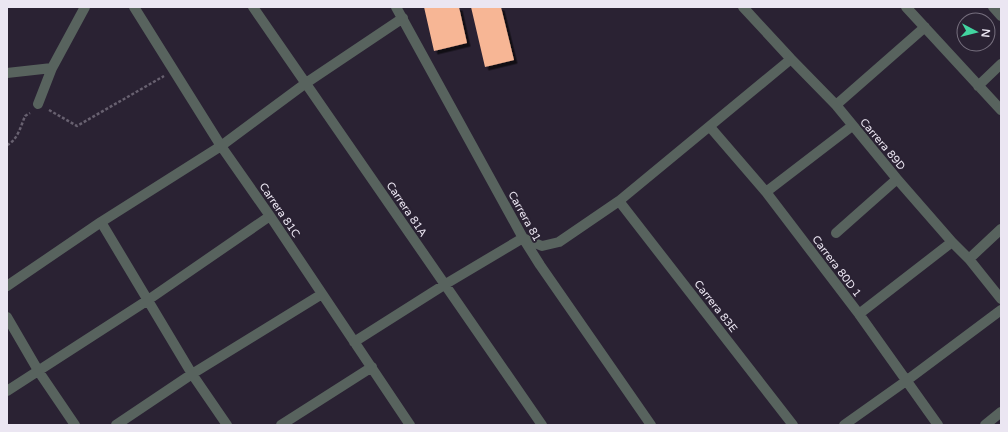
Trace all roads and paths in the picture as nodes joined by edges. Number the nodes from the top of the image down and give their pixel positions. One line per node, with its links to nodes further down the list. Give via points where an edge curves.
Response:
1 (85, 7): 13 (street)
2 (134, 7): 14 (street, Carrera 81C)
3 (253, 7): 16 (street, Carrera 81A)
4 (396, 7): 9 (street, Carrera 81)
5 (743, 7): 11 (street, Carrera 89D)
6 (906, 7): 10 (street)
7 (993, 7): 8 (street)
8 (1001, 16)
9 (403, 18): 16 (street); 32 (street, Carrera 81)
10 (925, 27): 17 (street); 19 (street)
11 (791, 59): 19 (street, Carrera 89D); 21 (street)
12 (1001, 64): 17 (street)
13 (52, 68): 15 (street); 18 (street)
14 (173, 70): 18 (path, via 77,126); 24 (street, Carrera 81C)
15 (7, 73)
16 (306, 83): 24 (street); 35 (street, Carrera 81A)
17 (978, 86): 20 (street)
18 (38, 104): 23 (path, via 33,112 24,116 18,132)
19 (836, 105): 22 (street, Carrera 89D)
20 (1001, 110)
21 (710, 126): 26 (street, Carrera 80D 1); 27 (street)
22 (852, 126): 25 (street, Carrera 89D); 26 (street)
23 (7, 145)
24 (221, 146): 28 (street, Carrera 81C); 29 (street)
25 (897, 179): 31 (street); 33 (street, Carrera 89D)
26 (766, 192): 41 (street, Carrera 80D 1)
27 (619, 201): 32 (street, via 559,242 542,246); 57 (street, Carrera 83E)
28 (270, 216): 37 (street, Carrera 81C); 39 (street)
29 (101, 222): 36 (street); 39 (street)
30 (1001, 229): 34 (street)
31 (836, 233)
32 (523, 238): 35 (street); 56 (street, Carrera 81)
33 (952, 242): 34 (street, Carrera 89D); 41 (street)
34 (969, 259): 38 (street, Carrera 89D)
35 (444, 285): 43 (street); 55 (street, Carrera 81A)
36 (7, 286)
37 (322, 294): 43 (street, Carrera 81C); 46 (street)
38 (1001, 299)
39 (148, 300): 45 (street); 46 (street)
40 (1001, 310): 47 (street)
41 (859, 314): 47 (street, Carrera 80D 1)
42 (7, 317): 45 (street)
43 (354, 342): 44 (street, Carrera 81C)
44 (372, 367): 53 (street); 54 (street, Carrera 81C)
45 (39, 372): 48 (street); 50 (street)
46 (192, 374): 51 (street); 52 (street)
47 (906, 381): 58 (street); 59 (street, Carrera 80D 1)
48 (7, 391)
49 (1001, 412): 60 (street)
50 (75, 425)
51 (116, 425)
52 (227, 425)
53 (281, 425)
54 (410, 425)
55 (542, 425)
56 (650, 425)
57 (793, 425)
58 (844, 425)
59 (938, 425)
60 (985, 425)

